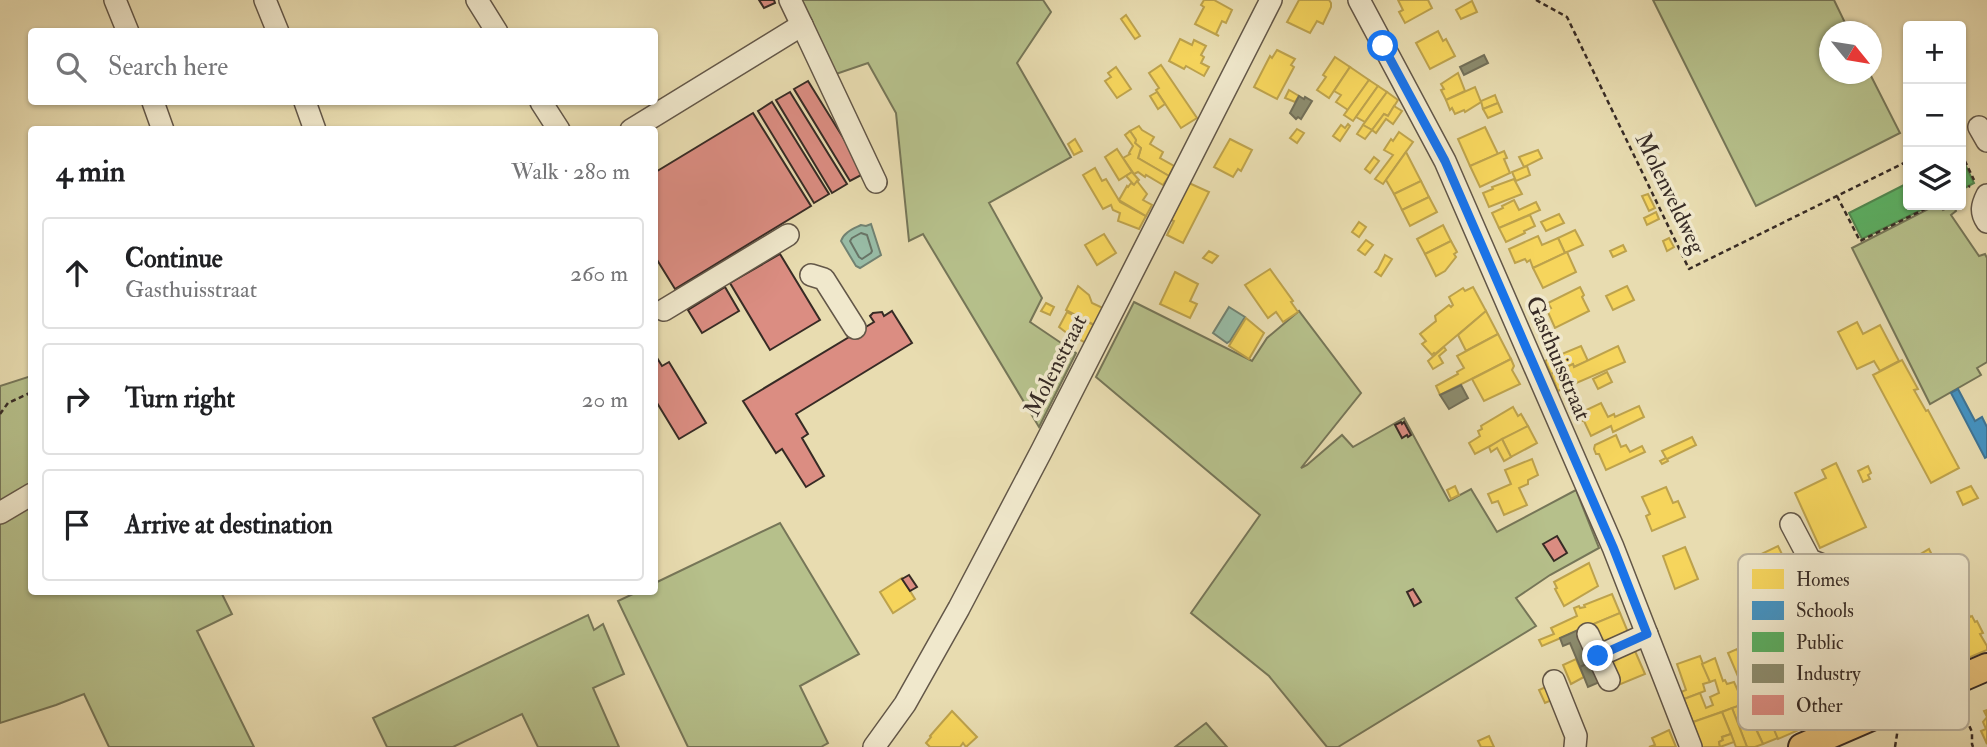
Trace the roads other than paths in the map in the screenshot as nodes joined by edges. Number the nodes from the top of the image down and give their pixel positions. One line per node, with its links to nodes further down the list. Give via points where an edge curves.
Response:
1 (115, 0): 8 (street)
2 (265, 0): 9 (street)
3 (477, 0): 10 (street)
4 (790, 0): 7 (street)
5 (1271, 0): 37 (street, Molenstraat, via 965,596 905,704)
6 (1359, 0): 30 (street, Gasthuisstraat, via 1445,161)
7 (802, 24): 17 (street); 18 (street)
8 (126, 28)
9 (276, 28)
10 (494, 28)
11 (154, 105): 14 (street)
12 (305, 105): 15 (street)
13 (543, 105): 16 (street)
14 (162, 126)
15 (313, 126)
16 (556, 126)
17 (638, 126)
18 (876, 182)
19 (1987, 195): 20 (street, via 1982,205)
20 (1987, 222)
21 (788, 235): 23 (street)
22 (811, 275): 24 (street, via 824,279)
23 (664, 310)
24 (855, 328)
25 (28, 496): 26 (street)
26 (0, 513)
27 (1791, 524): 28 (street)
28 (1807, 554)
29 (1588, 634): 31 (street)
30 (1647, 634): 31 (street); 39 (street, Gasthuisstraat)
31 (1598, 656): 34 (street)
32 (1987, 667): 33 (main road)
33 (1969, 673)
34 (1609, 680)
35 (1554, 681): 38 (street, via 1576,736)
36 (1838, 730): 40 (main road)
37 (874, 747)
38 (1575, 747)
39 (1691, 747)
40 (1802, 747)

